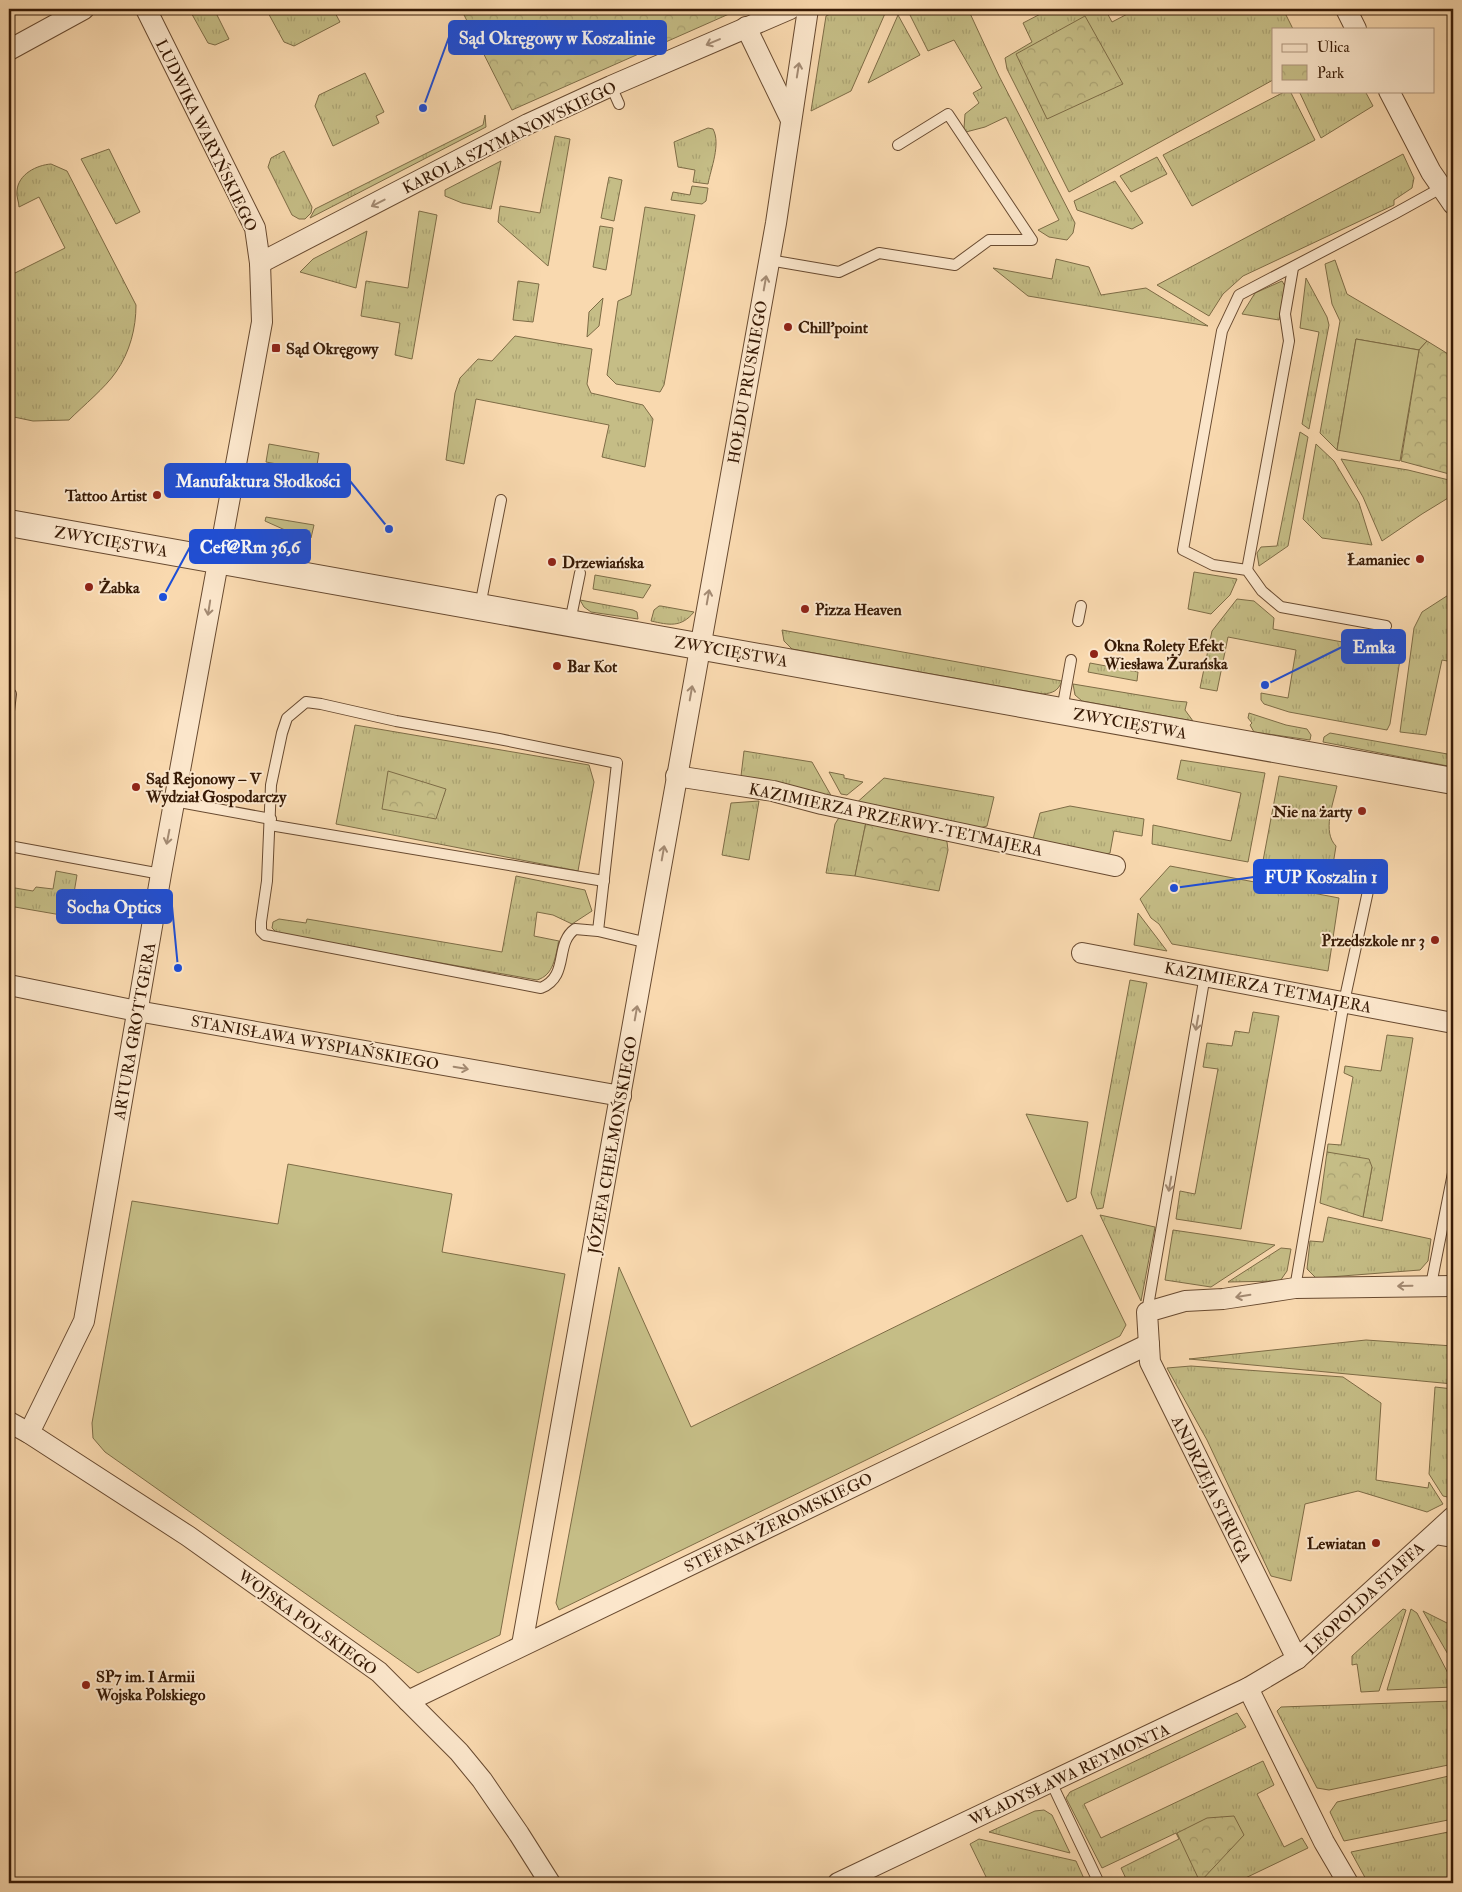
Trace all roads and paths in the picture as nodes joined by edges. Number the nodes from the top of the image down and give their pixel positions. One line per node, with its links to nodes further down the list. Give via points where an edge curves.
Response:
1 (84, 9): 8 (street)
2 (146, 9): 15 (street, LUDWIKA WARYŃSKIEGO, via 255,228)
3 (790, 9): 6 (street, KAROLA SZYMANOWSKIEGO)
4 (808, 9): 10 (street, HOŁDU PRUSKIEGO, one-way to 4)
5 (1346, 9): 7 (street)
6 (746, 28): 10 (street); 15 (street, KAROLA SZYMANOWSKIEGO, one-way to 15, via 615,95 528,124)
7 (1356, 28)
8 (9, 50)
9 (1390, 92): 12 (street)
10 (790, 118): 14 (street, HOŁDU PRUSKIEGO)
11 (898, 145): 14 (lane, via 948,114 1032,240 989,240 955,265 879,253 839,272)
12 (1447, 185): 13 (street); 16 (lane)
13 (1453, 204)
14 (768, 260): 27 (street, HOŁDU PRUSKIEGO, one-way to 14)
15 (260, 263): 19 (street, LUDWIKA WARYŃSKIEGO, via 262,322)
16 (1293, 268): 20 (lane, via 1285,314 1289,341); 20 (lane, via 1239,295 1222,331 1183,550 1213,565)
17 (501, 500): 22 (lane)
18 (9, 523): 19 (street, ZWYCIĘSTWA)
19 (218, 560): 22 (street, ZWYCIĘSTWA); 34 (street, ARTURA GROTTGERA, one-way to 34)
20 (1247, 570): 26 (lane, via 1262,591 1281,607)
21 (580, 573): 25 (lane)
22 (480, 606): 25 (street, ZWYCIĘSTWA)
23 (1081, 606): 24 (lane)
24 (1078, 621)
25 (570, 622): 27 (street, ZWYCIĘSTWA)
26 (1386, 626)
27 (700, 646): 31 (street, ZWYCIĘSTWA); 32 (street, JÓZEFA CHEŁMOŃSKIEGO, one-way to 27)
28 (1071, 660): 31 (lane)
29 (9, 694): 30 (lane)
30 (9, 711)
31 (1062, 711): 33 (street, ZWYCIĘSTWA)
32 (676, 776): 37 (street, KAZIMIERZA PRZERWY-TETMAJERA, via 773,791); 42 (street, JÓZEFA CHEŁMOŃSKIEGO, one-way to 32)
33 (1453, 781)
34 (174, 800): 35 (lane); 38 (street, ARTURA GROTTGERA, one-way to 38)
35 (270, 822): 39 (lane); 39 (lane, via 271,785 287,718 306,702 321,704 617,763); 41 (lane, via 261,922 261,931 265,935 541,988 550,984 559,972 568,934 575,929)
36 (9, 846): 38 (lane)
37 (1115, 866)
38 (161, 874): 47 (street, ARTURA GROTTGERA)
39 (604, 881): 41 (lane)
40 (1368, 892): 46 (lane)
41 (598, 931): 42 (lane)
42 (648, 943): 49 (street, JÓZEFA CHEŁMOŃSKIEGO, one-way to 42)
43 (1082, 953): 44 (street, KAZIMIERZA TETMAJERA)
44 (1205, 975): 46 (street, KAZIMIERZA TETMAJERA); 54 (lane, one-way to 54)
45 (9, 985): 47 (street, STANISŁAWA WYSPIAŃSKIEGO)
46 (1344, 1002): 48 (street, KAZIMIERZA TETMAJERA); 53 (lane)
47 (137, 1011): 49 (street, STANISŁAWA WYSPIAŃSKIEGO, one-way to 49); 56 (street, ARTURA GROTTGERA, via 84,1321)
48 (1453, 1023)
49 (621, 1096): 60 (street, JÓZEFA CHEŁMOŃSKIEGO)
50 (1453, 1173): 51 (lane)
51 (1431, 1285): 52 (street); 53 (street, one-way to 53)
52 (1453, 1286)
53 (1295, 1288): 54 (street, one-way to 54, via 1185,1301)
54 (1147, 1312): 55 (street, ANDRZEJA STRUGA)
55 (1149, 1344): 60 (street, STEFANA ŻEROMSKIEGO); 61 (street, ANDRZEJA STRUGA, via 1150,1362)
56 (16, 1429): 63 (street, WOJSKA POLSKIEGO, via 200,1544 379,1672)
57 (1453, 1517): 58 (street, LEOPOLDA STAFFA)
58 (1430, 1538): 59 (lane); 61 (street, LEOPOLDA STAFFA)
59 (1453, 1542)
60 (522, 1645): 63 (street, STEFANA ŻEROMSKIEGO)
61 (1297, 1659): 62 (street, WŁADYSŁAWA REYMONTA)
62 (1248, 1688): 64 (street, WŁADYSŁAWA REYMONTA); 68 (street, via 1324,1842)
63 (408, 1701): 65 (street, WOJSKA POLSKIEGO, via 482,1780)
64 (1050, 1782): 66 (street, WŁADYSŁAWA REYMONTA); 67 (lane)
65 (550, 1883)
66 (838, 1883)
67 (1099, 1883)
68 (1348, 1883)

